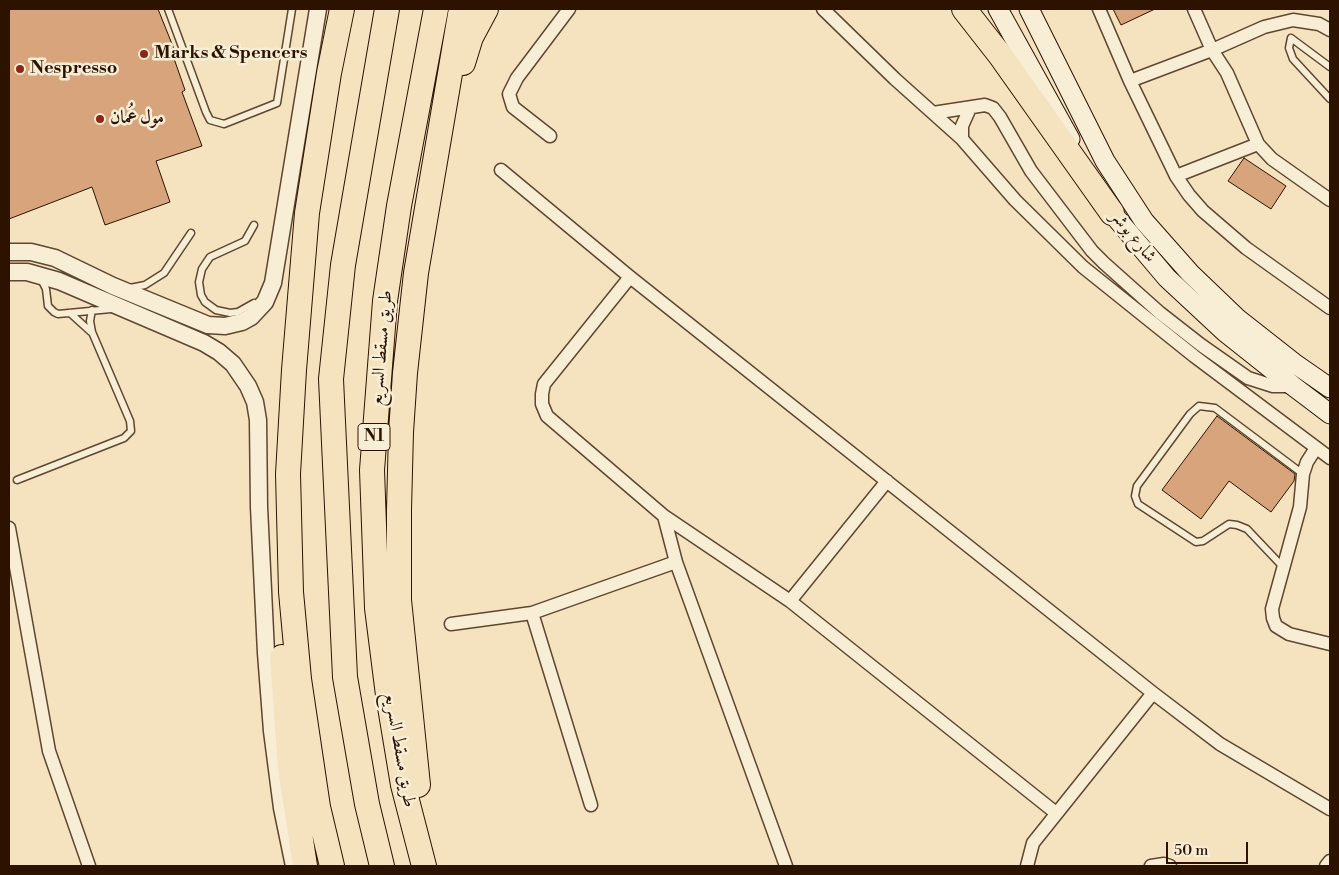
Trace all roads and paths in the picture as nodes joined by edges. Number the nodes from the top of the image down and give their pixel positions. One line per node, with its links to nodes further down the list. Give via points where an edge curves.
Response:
1 (168, 9): 2 (lane, via 206,112 210,120 224,124 277,103)
2 (292, 9)
3 (318, 9): 36 (street)
4 (334, 9): 20 (highway, via 328,47)
5 (342, 9): 20 (highway)
6 (387, 9): 72 (highway, N1, via 343,265 331,378 345,677 367,804)
7 (436, 9): 73 (highway, طريق مسقط السريع / N1, via 399,206 385,301 372,470 377,608 388,695 403,785)
8 (460, 9): 32 (highway)
9 (486, 9): 32 (highway, via 471,37 462,68)
10 (569, 9): 25 (street, via 517,78 509,94 513,107)
11 (823, 9): 24 (street)
12 (964, 9): 31 (highway)
13 (998, 9): 31 (main road, شارع بوشر)
14 (1029, 9): 47 (main road, شارع بوشر, via 1105,161 1144,221 1190,273 1238,319)
15 (1099, 9): 21 (street)
16 (1194, 9): 18 (street)
17 (1330, 30): 18 (street, via 1319,24 1293,20 1264,27)
18 (1212, 50): 21 (street); 27 (street, via 1227,74)
19 (1330, 67): 22 (lane, via 1291,38 1289,48 1293,60)
20 (329, 73): 51 (highway, via 307,213)
21 (1130, 80): 29 (street)
22 (1330, 99)
23 (970, 108): 24 (street); 26 (street, via 962,126); 46 (street, via 985,105 993,108 1032,171 1092,251 1160,313 1248,378 1274,386)
24 (933, 113): 26 (street)
25 (550, 136)
26 (962, 139): 49 (street, via 1015,200 1083,267)
27 (1258, 144): 29 (street); 30 (street, via 1272,159)
28 (501, 170): 39 (street)
29 (1176, 176): 41 (street, via 1203,211 1225,231)
30 (1330, 200)
31 (1112, 213): 46 (main road, شارع بوشر, via 1167,278 1225,332)
32 (426, 218): 74 (highway, via 416,272 405,373 399,580 407,683)
33 (254, 225): 36 (lane, via 245,241 206,262 199,282 205,302 223,313 244,310 261,296 270,268)
34 (191, 233): 40 (lane, via 169,268 158,278 137,287)
35 (9, 252): 40 (street, via 47,255)
36 (278, 259): 40 (street, via 270,293 259,310 242,322 225,326 208,325)
37 (9, 272): 38 (street)
38 (36, 274): 42 (street); 44 (lane, via 44,284 50,310 58,314)
39 (630, 277): 54 (street); 55 (street, via 544,384 542,404 547,416)
40 (113, 286)
41 (1330, 308)
42 (123, 309): 43 (lane); 69 (street, via 219,352 239,370 255,402 272,731 282,808)
43 (92, 310): 44 (lane); 45 (lane)
44 (70, 313): 45 (lane)
45 (92, 332): 53 (lane, via 130,421 131,431 124,438)
46 (1293, 386): 48 (main road, شارع بوشر)
47 (1330, 388)
48 (1330, 414)
49 (1316, 448): 50 (street); 52 (street)
50 (1330, 458)
51 (288, 474): 70 (highway, via 278,529 276,566 290,768); 71 (highway, via 291,592 299,678 318,807)
52 (1304, 474): 58 (street, via 1300,507); 58 (lane, via 1215,408 1199,406 1137,486 1135,496 1138,504 1196,542 1229,524 1237,525 1247,529)
53 (17, 480)
54 (887, 481): 59 (street); 63 (street)
55 (664, 516): 57 (street); 59 (street)
56 (9, 528): 68 (street, via 49,751)
57 (676, 562): 60 (street); 75 (street)
58 (1284, 568): 62 (street, via 1272,608 1276,626 1289,634)
59 (790, 601): 66 (street)
60 (532, 613): 61 (street); 64 (street)
61 (451, 624)
62 (1330, 644)
63 (1153, 693): 65 (street, via 1220,744); 66 (street)
64 (591, 805)
65 (1330, 809)
66 (1056, 813): 76 (street, via 1033,843)
67 (1330, 861): 79 (street)
68 (89, 866)
69 (294, 866)
70 (305, 866)
71 (332, 866)
72 (382, 866)
73 (424, 866)
74 (430, 866)
75 (786, 866)
76 (1027, 866)
77 (1151, 866): 78 (street)
78 (1170, 866)
79 (1326, 866)

